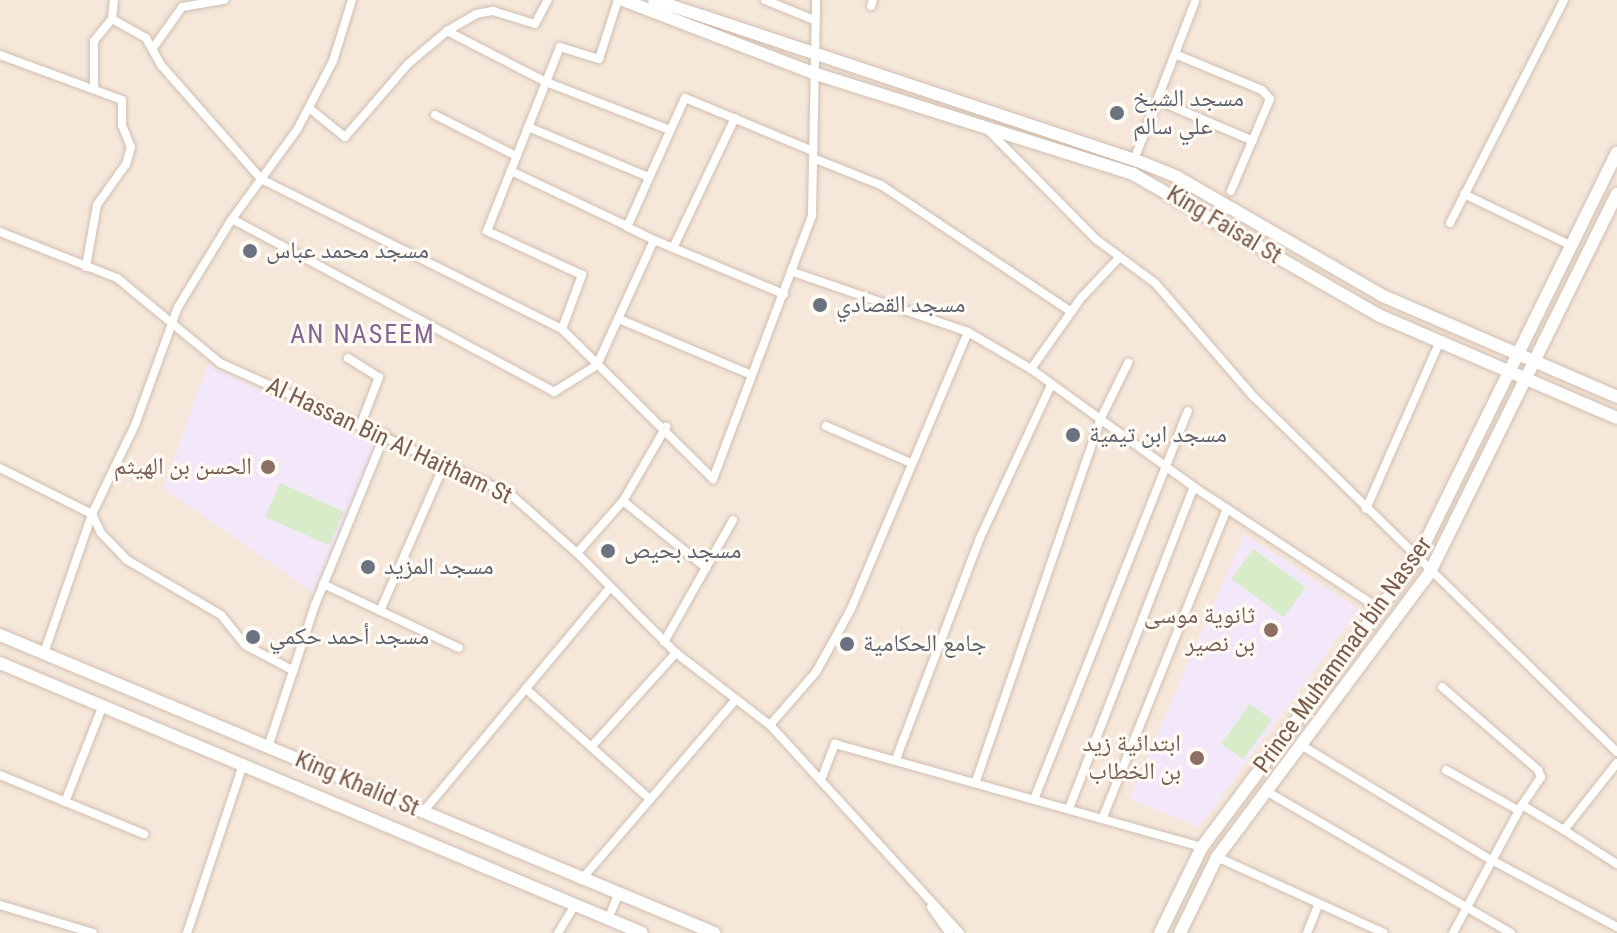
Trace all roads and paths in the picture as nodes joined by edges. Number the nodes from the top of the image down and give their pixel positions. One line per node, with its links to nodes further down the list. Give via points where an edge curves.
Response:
1 (114, 0): 12 (street)
2 (224, 0): 10 (street)
3 (352, 0): 23 (street, via 333,61)
4 (548, 0): 14 (street, via 535,24 493,11 476,14)
5 (620, 0): 19 (main road, King Faisal St); 20 (street, via 599,59 560,47)
6 (654, 0): 18 (main road, King Faisal St)
7 (765, 0): 13 (street)
8 (816, 0): 13 (street)
9 (1564, 0): 38 (street)
10 (185, 2): 15 (street)
11 (1195, 2): 16 (street)
12 (112, 19): 15 (street); 21 (street, via 94,41)
13 (814, 20): 18 (street)
14 (447, 31): 20 (street); 23 (street, via 408,64 345,137)
15 (153, 48): 36 (street, via 161,65)
16 (1175, 54): 22 (street); 29 (street, via 1268,94 1270,105)
17 (0, 55): 21 (street)
18 (813, 57): 19 (street); 33 (main road, King Faisal St)
19 (813, 73): 26 (main road, King Faisal St); 31 (street)
20 (546, 82): 27 (street); 28 (street)
21 (94, 86): 48 (street, via 122,100 122,125 131,139 126,164 97,205)
22 (1157, 100): 29 (street); 33 (street)
23 (309, 108): 36 (street)
24 (435, 115): 32 (street)
25 (735, 118): 28 (street, via 685,98); 31 (street); 46 (street)
26 (982, 124): 47 (street); 56 (main road, King Faisal St, via 1164,188 1378,315)
27 (528, 127): 32 (street); 35 (street)
28 (670, 130): 35 (street)
29 (1253, 141): 37 (street)
30 (1617, 152): 45 (main road, Prince Muhammad bin Nasser)
31 (813, 154): 49 (street, via 812,215); 51 (street, via 881,185)
32 (516, 156): 34 (street)
33 (1134, 160): 57 (main road, King Faisal St, via 1177,177 1383,296)
34 (511, 171): 42 (street); 54 (street, via 487,231 582,275)
35 (649, 177): 42 (street)
36 (261, 179): 40 (street); 54 (street)
37 (1231, 191)
38 (1464, 194): 41 (street); 45 (street)
39 (1617, 194): 59 (main road, Prince Muhammad bin Nasser)
40 (232, 219): 53 (street); 61 (street, via 554,392)
41 (1450, 223)
42 (627, 226): 44 (street)
43 (0, 232): 48 (street, Al Hassan Bin Al Haitham St)
44 (654, 240): 46 (street); 52 (street)
45 (1572, 246): 57 (main road, Prince Muhammad bin Nasser)
46 (673, 248): 50 (street)
47 (1119, 258): 51 (street); 82 (street, via 1189,317 1253,396)
48 (86, 267): 53 (street, Al Hassan Bin Al Haitham St, via 117,278)
49 (793, 272): 50 (street); 55 (street)
50 (784, 294): 64 (street)
51 (1070, 311): 62 (street)
52 (619, 319): 61 (street); 64 (street)
53 (170, 327): 71 (street, Al Hassan Bin Al Haitham St, via 220,363); 83 (street, via 135,425)
54 (562, 329): 61 (street)
55 (968, 332): 62 (street); 76 (street)
56 (1440, 341): 63 (main road, King Faisal St); 82 (street)
57 (1521, 352): 59 (main road, King Faisal St); 63 (main road, Prince Muhammad bin Nasser)
58 (348, 358): 71 (street, via 379,377)
59 (1537, 359): 65 (main road, Prince Muhammad bin Nasser); 67 (main road, King Faisal St)
60 (1128, 363): 70 (street)
61 (597, 365): 73 (street)
62 (1031, 369): 66 (street)
63 (1512, 370): 65 (main road, King Faisal St); 86 (main road, Prince Muhammad bin Nasser)
64 (749, 374): 73 (street, via 713,479)
65 (1529, 377): 69 (main road, King Faisal St); 88 (main road, Prince Muhammad bin Nasser)
66 (1051, 385): 70 (street); 109 (street, via 980,538)
67 (1617, 397)
68 (1188, 411): 77 (street)
69 (1617, 418)
70 (1100, 420): 77 (street); 115 (street)
71 (361, 424): 74 (street, Al Hassan Bin Al Haitham St)
72 (826, 426): 76 (street)
73 (666, 427): 80 (street)
74 (385, 434): 75 (street, Al Hassan Bin Al Haitham St); 89 (street)
75 (445, 463): 85 (street, Al Hassan Bin Al Haitham St, via 510,494); 92 (street)
76 (911, 463): 104 (street, via 851,609 816,672)
77 (1163, 465): 79 (street); 117 (street)
78 (0, 468): 83 (street)
79 (1194, 487): 81 (street); 120 (street)
80 (623, 501): 85 (street); 87 (street)
81 (1227, 509): 91 (street); 123 (street)
82 (1366, 509): 86 (street)
83 (92, 514): 96 (street); 99 (street, via 101,533 127,560 221,615 245,645)
84 (733, 520): 87 (street)
85 (577, 553): 90 (street, Al Hassan Bin Al Haitham St)
86 (1417, 559): 88 (street); 91 (main road, Prince Muhammad bin Nasser)
87 (706, 568): 94 (street)
88 (1430, 572): 105 (main road, Prince Muhammad bin Nasser); 108 (street)
89 (323, 584): 92 (street); 99 (street)
90 (609, 589): 94 (street, Al Hassan Bin Al Haitham St); 101 (street)
91 (1380, 609): 126 (main road, Prince Muhammad bin Nasser)
92 (380, 611): 95 (street)
93 (0, 635): 96 (main road, King Khalid St)
94 (664, 642): 97 (street, Al Hassan Bin Al Haitham St)
95 (459, 648)
96 (44, 653): 106 (main road, King Khalid St)
97 (676, 653): 102 (street, Al Hassan Bin Al Haitham St); 107 (street)
98 (0, 663): 103 (main road, King Khalid St)
99 (294, 671): 106 (street)
100 (1442, 687): 121 (street, via 1538,770 1541,777)
101 (526, 689): 107 (street); 122 (street)
102 (736, 699): 104 (street, Al Hassan Bin Al Haitham St); 118 (street)
103 (103, 705): 111 (main road, King Khalid St); 119 (street)
104 (770, 725): 114 (street, Al Hassan Bin Al Haitham St)
105 (1301, 745): 116 (main road, Prince Muhammad bin Nasser); 128 (street)
106 (268, 747): 122 (main road, King Khalid St)
107 (591, 747): 118 (street)
108 (1617, 752)
109 (896, 759): 114 (street, via 835,744); 115 (street)
110 (1617, 763): 124 (street)
111 (243, 765): 135 (main road, King Khalid St); 141 (street)
112 (1446, 770): 121 (street)
113 (0, 775): 119 (street)
114 (821, 780): 130 (street, Al Hassan Bin Al Haitham St)
115 (976, 781): 117 (street)
116 (1266, 791): 127 (main road, Prince Muhammad bin Nasser); 136 (street)
117 (1035, 797): 120 (street)
118 (650, 799): 131 (street)
119 (65, 802): 125 (street)
120 (1070, 806): 123 (street)
121 (1520, 808): 124 (street); 128 (street)
122 (423, 812): 131 (main road, King Khalid St)
123 (1103, 817): 126 (street)
124 (1564, 830): 129 (street)
125 (144, 834)
126 (1202, 847): 147 (main road, Prince Muhammad bin Nasser)
127 (1217, 857): 133 (street); 148 (main road, Prince Muhammad bin Nasser)
128 (1492, 860): 136 (street); 138 (street)
129 (1617, 864)
130 (910, 877): 145 (street, Al Hassan Bin Al Haitham St); 146 (street, Al Hassan Bin Al Haitham St)
131 (581, 880): 132 (main road, King Khalid St)
132 (618, 895): 137 (street); 144 (main road, King Khalid St)
133 (1319, 904): 149 (street); 150 (street)
134 (0, 905): 139 (street)
135 (575, 905): 137 (main road, King Khalid St); 142 (street)
136 (1466, 909): 151 (street); 152 (street)
137 (608, 919): 143 (main road, King Khalid St)
138 (1617, 927)
139 (78, 931): 140 (street)
140 (93, 933)
141 (187, 933)
142 (558, 933)
143 (642, 933)
144 (714, 933)
145 (949, 933)
146 (960, 933)
147 (1160, 933)
148 (1180, 933)
149 (1307, 933)
150 (1384, 933)
151 (1453, 933)
152 (1511, 933)

